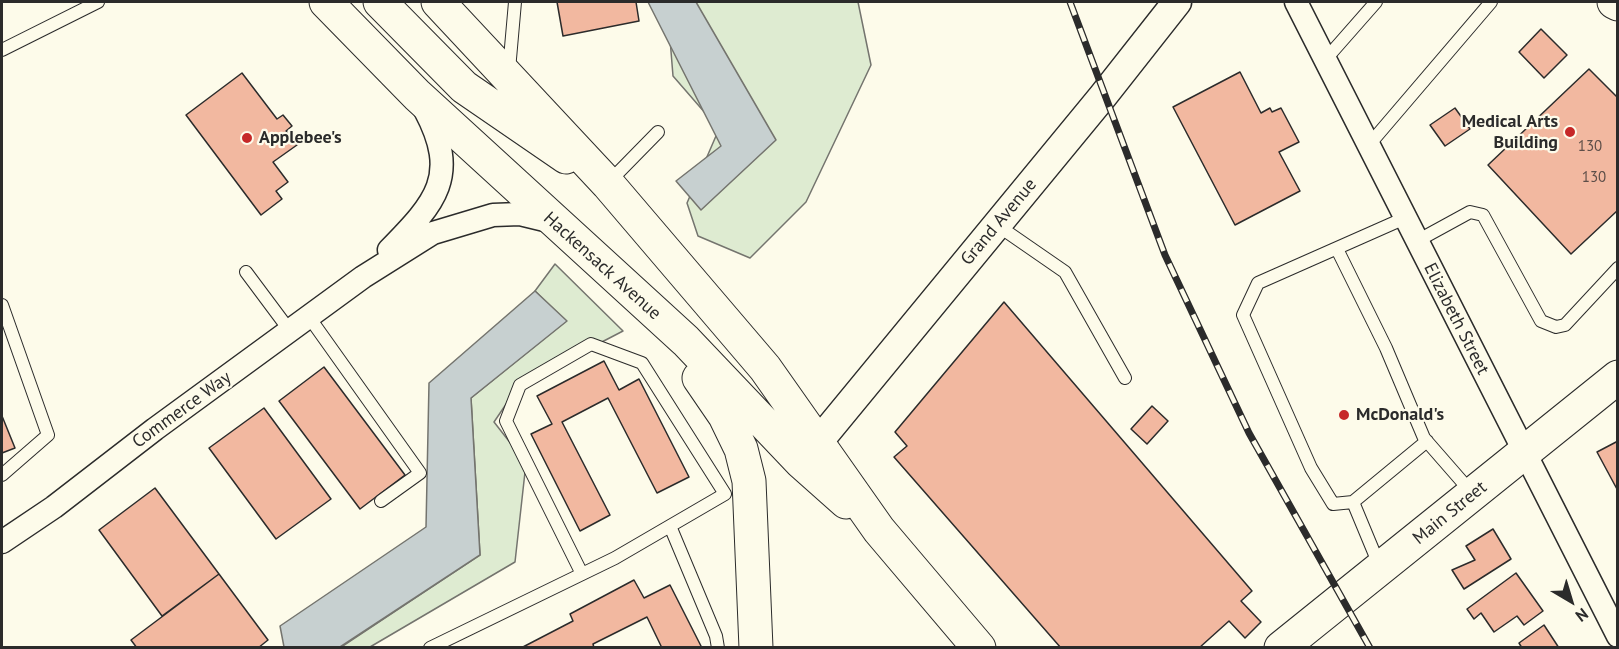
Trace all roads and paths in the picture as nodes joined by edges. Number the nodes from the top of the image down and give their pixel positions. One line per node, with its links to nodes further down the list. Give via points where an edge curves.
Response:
1 (81, 2): 11 (lane)
2 (98, 2): 11 (lane)
3 (326, 2): 15 (main road, Hackensack Avenue)
4 (380, 2): 18 (main road, via 464,87)
5 (438, 2): 14 (main road, Hackensack Avenue)
6 (515, 2): 14 (lane)
7 (1177, 2): 21 (street, Grand Avenue)
8 (1296, 2): 13 (street, Elizabeth Street)
9 (1376, 2): 13 (lane)
10 (1491, 2): 17 (lane)
11 (53, 23): 12 (lane)
12 (2, 50)
13 (1325, 60): 17 (street, Elizabeth Street)
14 (508, 78): 18 (main road, Hackensack Avenue)
15 (417, 95): 20 (main road, Hackensack Avenue); 26 (street, Commerce Way, via 439,137 443,159 439,186 418,220)
16 (658, 132): 18 (lane)
17 (1368, 146): 19 (street, Elizabeth Street)
18 (608, 184): 33 (main road, Hackensack Avenue, via 765,368)
19 (1405, 218): 22 (street, Elizabeth Street); 23 (lane)
20 (553, 222): 26 (street, Commerce Way, via 520,214 493,215 467,222 433,233); 27 (main road, Hackensack Avenue)
21 (997, 225): 32 (lane, via 1065,272); 33 (street, Grand Avenue)
22 (1417, 241): 24 (lane, via 1470,213 1484,215 1541,321 1556,327 1565,325); 35 (street, Elizabeth Street)
23 (1337, 249): 34 (lane); 40 (lane, via 1258,283 1243,315 1311,468 1333,504)
24 (1617, 268)
25 (246, 272): 30 (lane)
26 (363, 277): 29 (street, Commerce Way)
27 (623, 286): 37 (main road, via 690,366 725,416 741,449); 42 (main road, Hackensack Avenue, via 686,341 801,462)
28 (2, 305): 36 (lane, via 48,435)
29 (309, 316): 30 (street, Commerce Way); 39 (lane, via 420,473)
30 (290, 331): 43 (street, Commerce Way)
31 (1617, 377): 35 (main road, Main Street)
32 (1125, 378)
33 (819, 441): 42 (main road, Hackensack Avenue)
34 (1426, 441): 38 (lane); 40 (lane)
35 (1524, 453): 38 (main road, Main Street); 46 (street, Elizabeth Street)
36 (2, 475)
37 (737, 488): 41 (lane); 45 (lane, via 642,363 591,344 520,385 506,421); 49 (main road)
38 (1473, 494): 44 (main road, Main Street)
39 (381, 501)
40 (1353, 502): 44 (lane)
41 (670, 526): 45 (lane); 48 (lane, via 717,636)
42 (879, 531): 50 (main road, Hackensack Avenue)
43 (2, 542)
44 (1380, 568): 51 (main road, Main Street)
45 (582, 574): 47 (lane)
46 (1617, 636)
47 (430, 648)
48 (718, 648)
49 (756, 648)
50 (979, 648)
51 (1281, 648)

